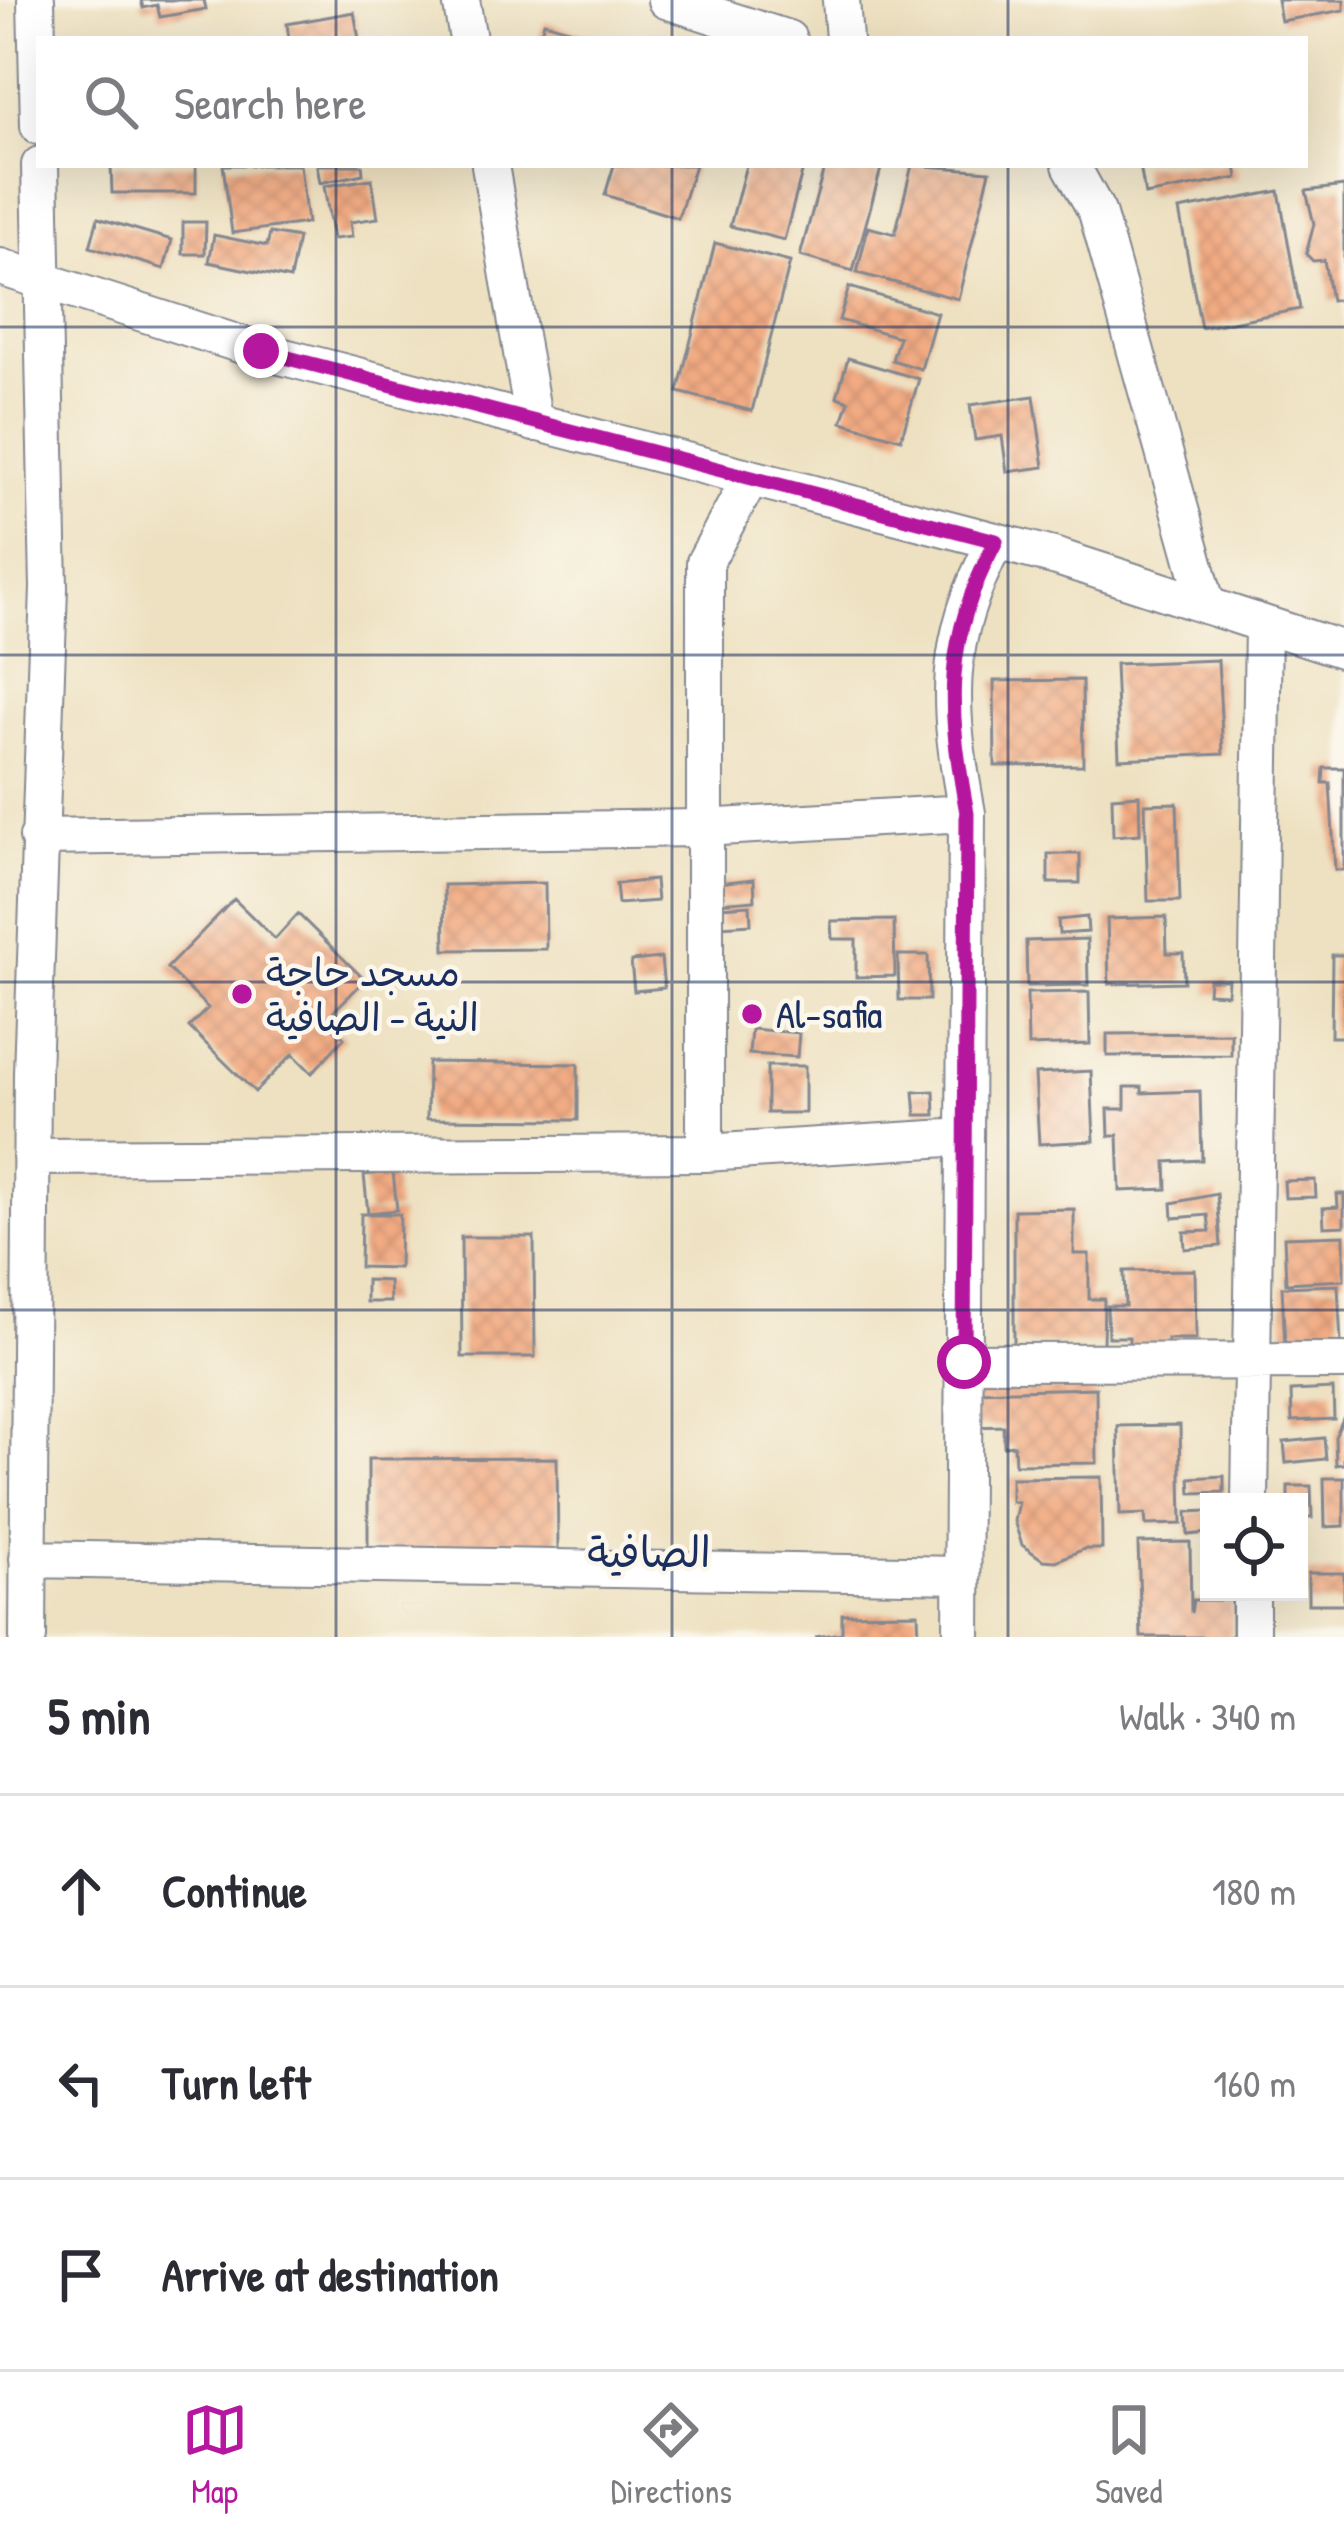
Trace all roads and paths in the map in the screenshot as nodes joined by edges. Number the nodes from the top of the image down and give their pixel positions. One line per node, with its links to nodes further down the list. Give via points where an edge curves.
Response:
1 (36, 0): 5 (street)
2 (461, 0): 6 (street)
3 (666, 0): 7 (street)
4 (841, 0): 8 (street)
5 (37, 36)
6 (467, 36)
7 (779, 36)
8 (844, 36)
9 (40, 168): 13 (street)
10 (491, 168): 14 (street)
11 (1073, 168): 17 (street, via 1097,212)
12 (0, 267): 13 (street)
13 (41, 280): 14 (street, via 261,351); 22 (street, via 49,588)
14 (534, 423): 15 (street)
15 (750, 479): 16 (street); 21 (street, via 705,562)
16 (996, 541): 17 (street); 20 (street, via 956,637 953,738)
17 (1207, 606): 18 (street)
18 (1263, 626): 19 (street); 29 (street)
19 (1344, 650)
20 (967, 813): 21 (street); 24 (street)
21 (702, 828): 22 (street); 25 (street)
22 (38, 836): 23 (street)
23 (16, 1073): 26 (street)
24 (965, 1137): 25 (street); 28 (street)
25 (705, 1153): 26 (street)
26 (32, 1157): 31 (street)
27 (1344, 1361): 29 (street)
28 (964, 1362): 29 (street); 32 (street)
29 (1250, 1363): 30 (street)
30 (1250, 1493)
31 (28, 1558): 32 (street); 34 (street)
32 (962, 1575): 35 (street)
33 (1251, 1601): 36 (street)
34 (28, 1637)
35 (962, 1637)
36 (1251, 1637)

